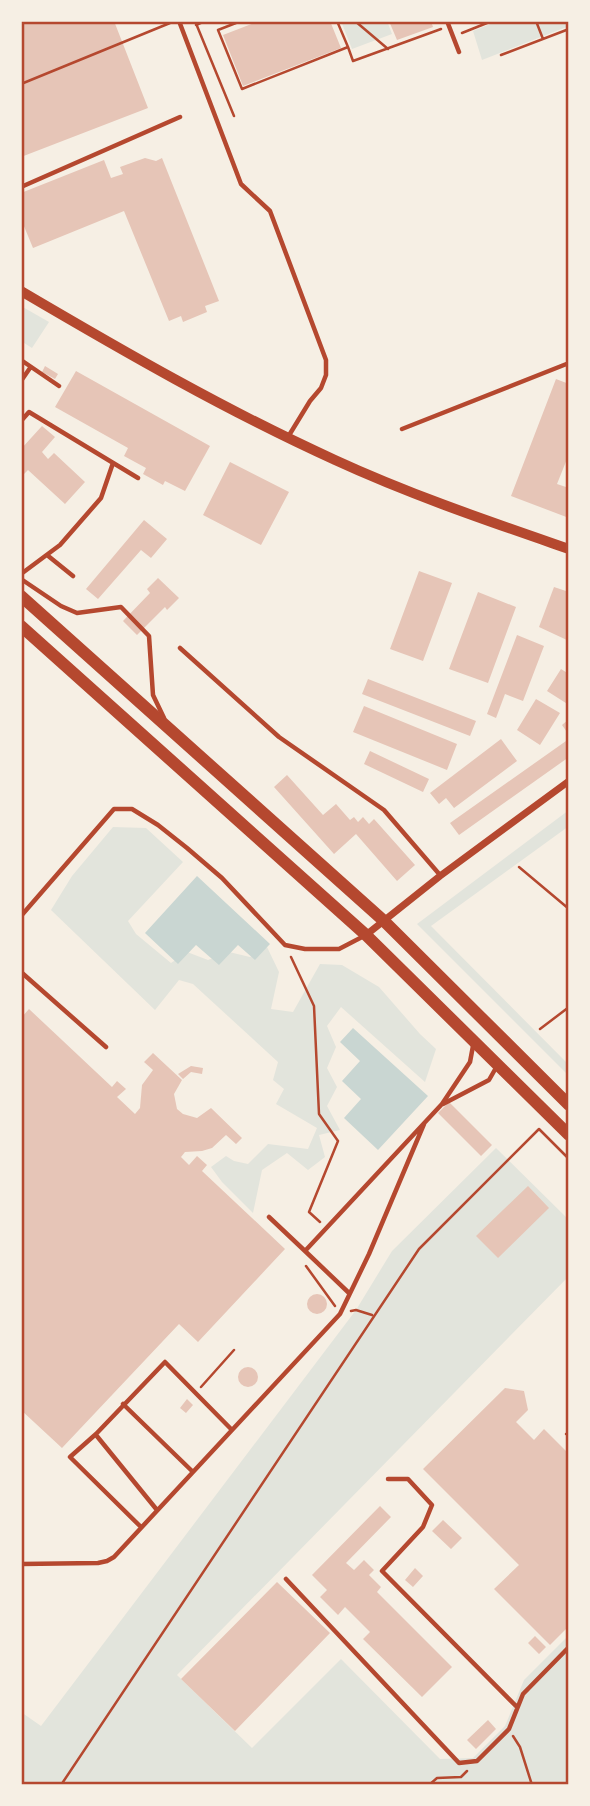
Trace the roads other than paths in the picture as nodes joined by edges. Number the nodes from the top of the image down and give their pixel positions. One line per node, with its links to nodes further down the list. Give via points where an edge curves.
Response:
1 (177, 21): 14 (lane, via 241,184 270,211 326,359 321,388)
2 (448, 24): 3 (lane)
3 (459, 52)
4 (180, 117): 5 (lane)
5 (21, 187)
6 (21, 291): 14 (street)
7 (21, 360): 9 (lane)
8 (569, 363): 13 (lane)
9 (30, 368): 10 (lane); 11 (lane)
10 (21, 381)
11 (59, 386)
12 (21, 421): 15 (lane, via 29,412)
13 (402, 429)
14 (288, 438): 17 (street, via 349,466)
15 (113, 463): 16 (lane); 18 (lane, via 101,498)
16 (138, 478)
17 (569, 549)
18 (47, 555): 19 (lane); 20 (lane)
19 (21, 576): 24 (lane, via 77,613 121,607 149,636 153,695)
20 (73, 576)
21 (21, 596): 24 (main road)
22 (23, 632): 29 (main road)
23 (180, 648): 26 (lane, via 279,737 384,810)
24 (169, 729): 28 (main road)
25 (569, 781): 26 (street)
26 (440, 876): 28 (street)
27 (21, 916): 29 (lane, via 114,809 132,809 222,878 285,945 339,949)
28 (384, 921): 29 (street); 35 (main road)
29 (366, 935): 31 (main road)
30 (21, 972): 32 (lane)
31 (474, 1042): 33 (main road); 34 (lane, via 470,1062)
32 (106, 1046)
33 (498, 1065): 34 (lane, via 489,1080); 37 (main road)
34 (442, 1104): 36 (lane)
35 (569, 1105)
36 (424, 1124): 39 (lane); 40 (lane)
37 (569, 1135)
38 (269, 1217): 39 (lane)
39 (305, 1251): 40 (lane)
40 (349, 1293): 42 (lane, via 340,1314)
41 (124, 1404): 42 (lane, via 165,1362); 43 (lane); 44 (lane)
42 (232, 1430): 44 (lane)
43 (96, 1434): 46 (lane); 47 (lane, via 70,1457)
44 (193, 1472): 46 (lane)
45 (388, 1479): 51 (lane, via 408,1479 432,1506 423,1527 382,1571)
46 (157, 1510): 47 (lane)
47 (141, 1527): 48 (lane, via 107,1562)
48 (21, 1564)
49 (286, 1579): 51 (lane, via 459,1763 477,1761 509,1729)
50 (569, 1647): 51 (lane, via 523,1694)
51 (517, 1707)

